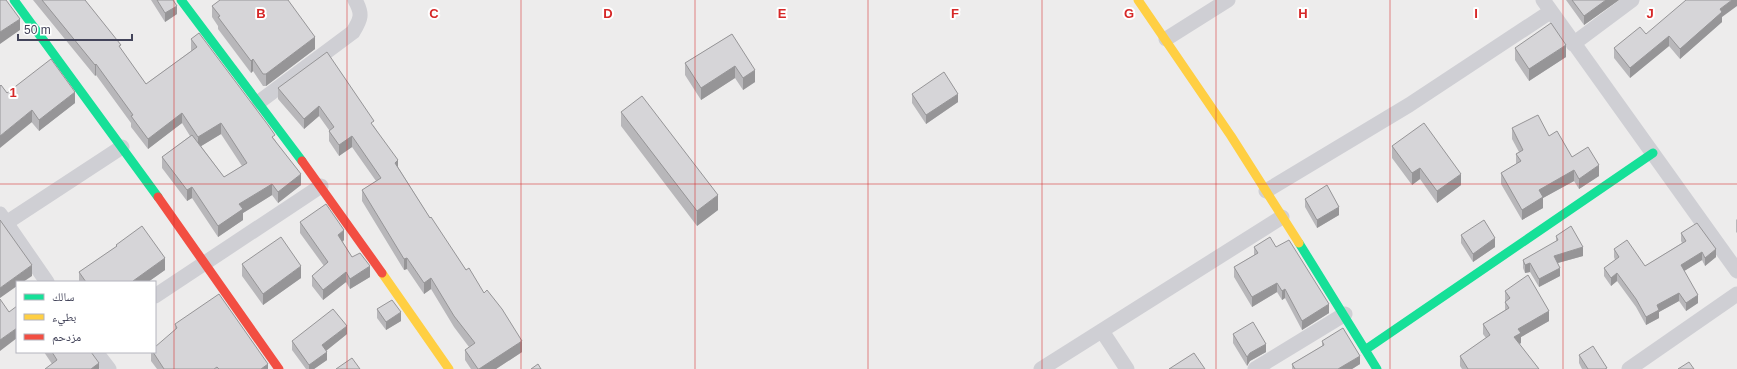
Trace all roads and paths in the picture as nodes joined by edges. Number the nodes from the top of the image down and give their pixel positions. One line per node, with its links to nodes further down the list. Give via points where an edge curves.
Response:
1 (14, 0): 11 (street)
2 (181, 0): 10 (street)
3 (355, 0): 10 (street, via 361,13 354,32)
4 (1138, 0): 8 (street)
5 (1228, 0): 8 (street)
6 (1632, 0): 9 (street)
7 (1546, 6): 9 (street); 14 (street, via 1409,104)
8 (1166, 39): 14 (street)
9 (1573, 44): 12 (street)
10 (259, 102): 13 (street)
11 (122, 146): 16 (street); 17 (street)
12 (1653, 153): 18 (street); 24 (street)
13 (321, 186): 17 (street); 28 (street)
14 (1266, 191): 15 (street)
15 (1282, 217): 22 (street); 23 (street)
16 (3, 219): 19 (street)
17 (205, 264): 21 (street); 27 (street)
18 (1737, 271)
19 (46, 281)
20 (1737, 294): 33 (street)
21 (156, 295)
22 (1345, 314): 24 (street); 31 (street)
23 (1102, 331): 29 (street); 30 (street)
24 (1365, 350): 32 (street)
25 (97, 353): 26 (street)
26 (109, 369)
27 (279, 369)
28 (449, 369)
29 (1041, 369)
30 (1127, 369)
31 (1255, 369)
32 (1377, 369)
33 (1629, 369)

